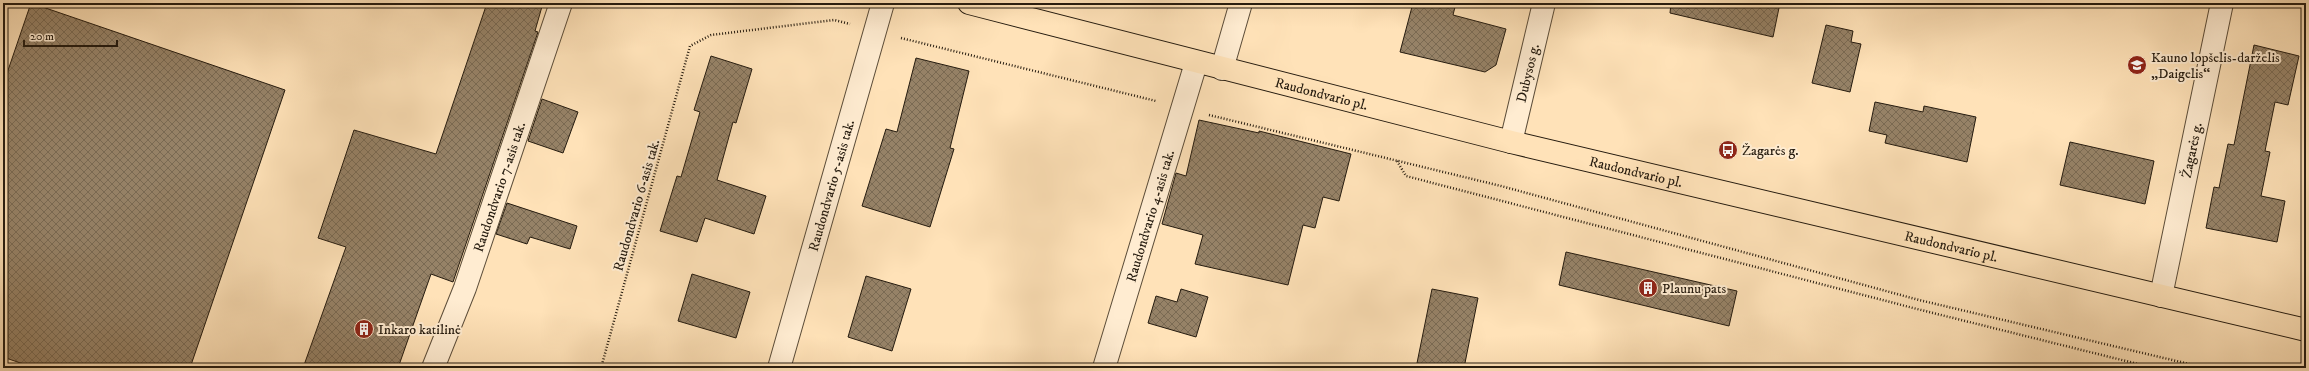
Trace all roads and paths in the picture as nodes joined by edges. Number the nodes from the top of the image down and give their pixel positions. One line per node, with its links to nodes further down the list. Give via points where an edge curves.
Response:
1 (561, 3): 15 (street, Raudondvario 7-asis tak., via 464,288)
2 (883, 3): 7 (street, Raudondvario 5-asis tak.)
3 (969, 3): 8 (main road, Raudondvario pl.)
4 (1241, 3): 9 (street)
5 (1544, 3): 11 (street, Dubysos g.)
6 (2222, 3): 13 (street, Žagarės g.)
7 (875, 31): 10 (path); 16 (path, Raudondvario 6-asis tak., via 834,20 711,34 690,46); 17 (street, Raudondvario 5-asis tak.)
8 (1196, 63): 9 (main road, Raudondvario pl.); 10 (street, Raudondvario 4-asis tak.)
9 (1222, 69): 11 (main road, Raudondvario pl.)
10 (1183, 108): 12 (path); 18 (street, Raudondvario 4-asis tak.)
11 (1511, 142): 13 (main road, Raudondvario pl.)
12 (1396, 161): 19 (path, via 1406,176); 20 (path, via 1501,186 1919,300)
13 (2161, 296): 14 (main road, Raudondvario pl.)
14 (2306, 330)
15 (433, 368)
16 (601, 368)
17 (779, 368)
18 (1104, 368)
19 (2154, 368)
20 (2206, 368)

